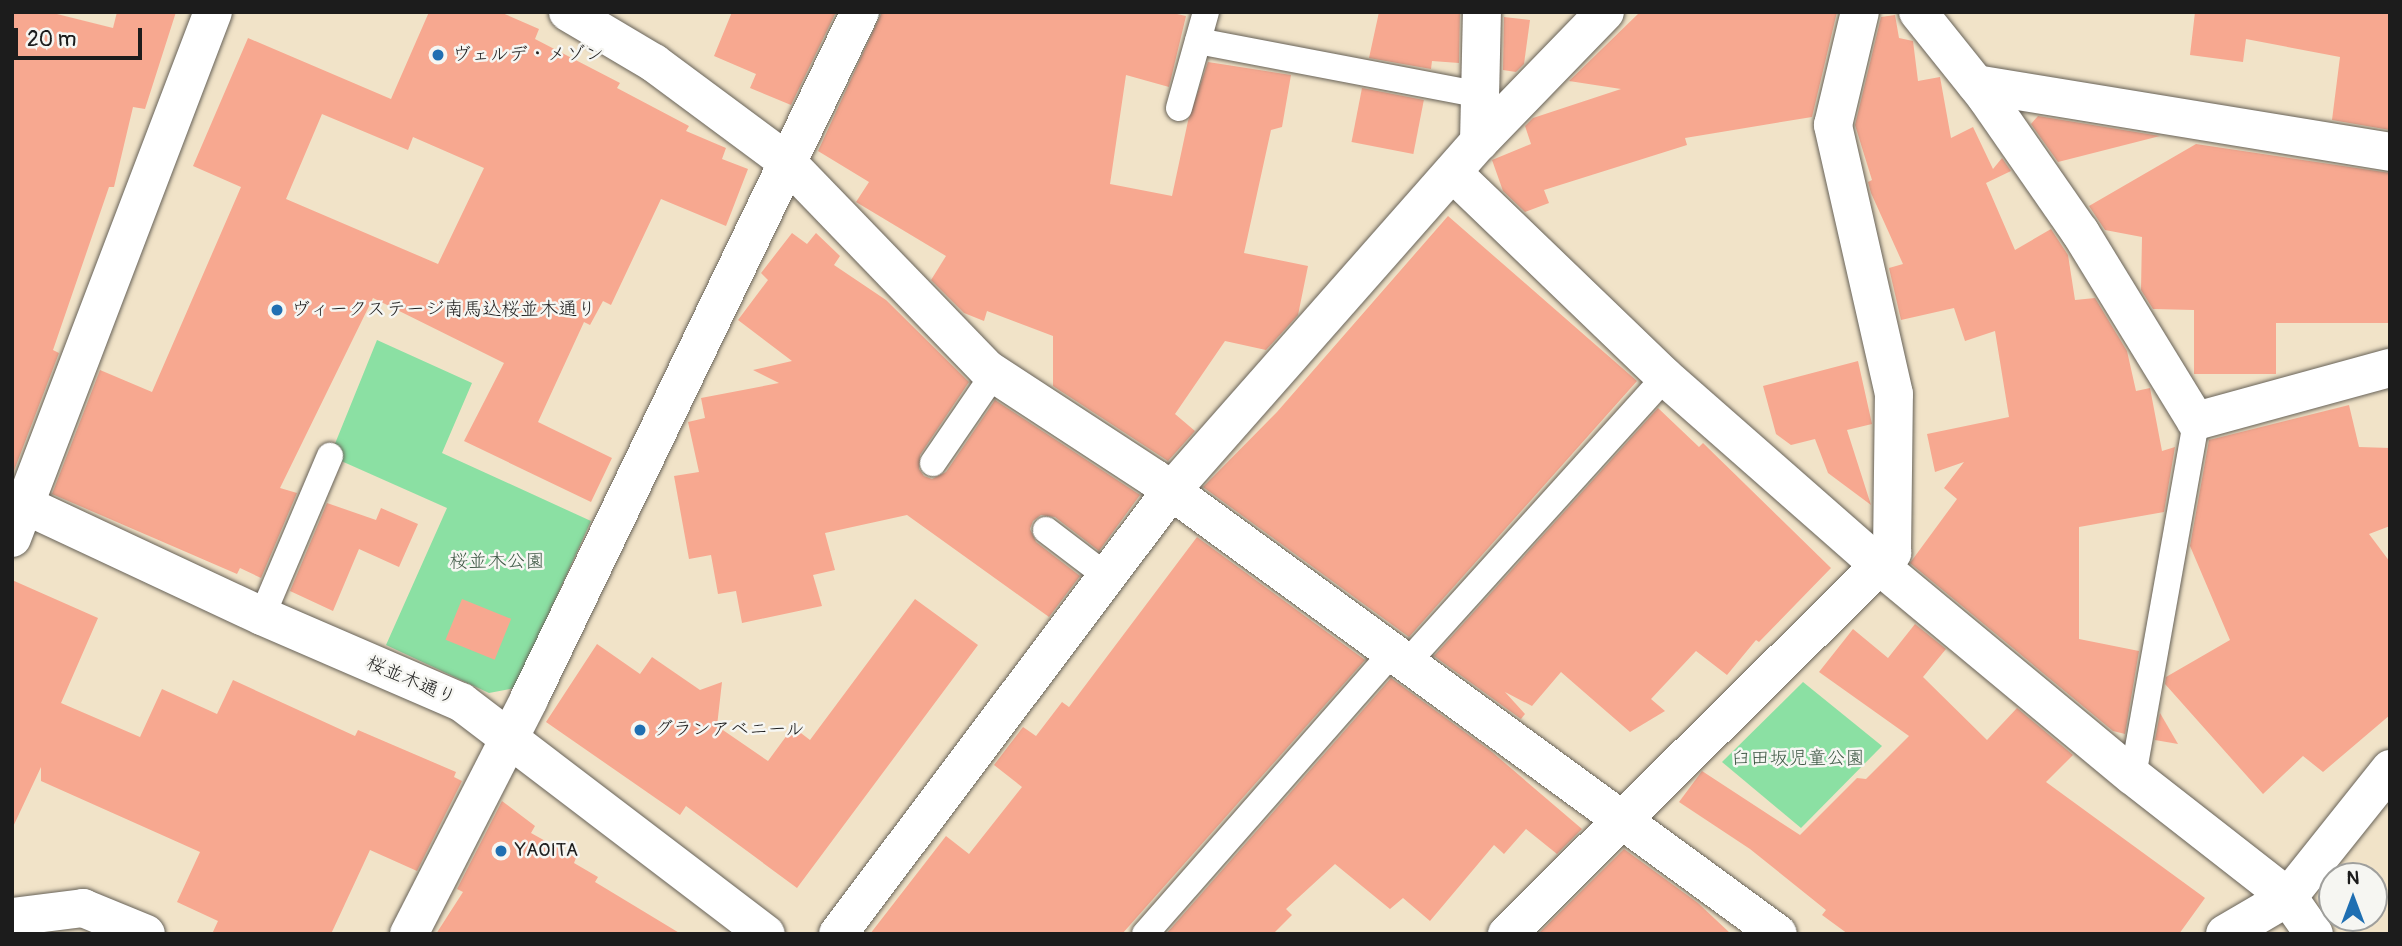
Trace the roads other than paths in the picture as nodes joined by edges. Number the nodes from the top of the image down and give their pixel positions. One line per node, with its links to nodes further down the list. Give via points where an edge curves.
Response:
1 (213, 12): 24 (street)
2 (568, 12): 15 (street, via 654,63)
3 (860, 12): 15 (street)
4 (1206, 12): 9 (lane)
5 (1482, 12): 11 (street)
6 (1605, 12): 13 (street)
7 (1860, 12): 26 (street, via 1833,125 1894,394 1892,553)
8 (1918, 12): 10 (street)
9 (1198, 41): 11 (lane); 12 (lane)
10 (1976, 84): 14 (street); 20 (street, via 2080,232)
11 (1480, 95): 13 (street)
12 (1179, 108)
13 (1479, 142): 16 (street)
14 (2390, 152)
15 (786, 161): 18 (street); 30 (street)
16 (1454, 174): 19 (street); 23 (street)
17 (2390, 368): 20 (street)
18 (994, 374): 22 (lane); 23 (street)
19 (1665, 377): 26 (street); 29 (lane)
20 (2196, 421): 32 (lane)
21 (330, 456): 28 (lane)
22 (933, 463)
23 (1171, 491): 27 (street); 29 (street)
24 (17, 514): 28 (street, 桜並木通り)
25 (1046, 530): 27 (lane)
26 (1881, 567): 32 (street); 33 (street)
27 (1109, 578): 39 (street)
28 (262, 616): 30 (street, 桜並木通り, via 461,702)
29 (1397, 660): 33 (street); 40 (lane)
30 (509, 737): 37 (street); 38 (street, 桜並木通り)
31 (2390, 769): 34 (street)
32 (2133, 776): 34 (street)
33 (1623, 824): 41 (street); 42 (street)
34 (2288, 897): 43 (street); 44 (street)
35 (12, 917): 36 (street, via 83,908)
36 (146, 934)
37 (409, 934)
38 (766, 934)
39 (838, 934)
40 (1145, 934)
41 (1507, 934)
42 (1778, 934)
43 (2225, 934)
44 (2314, 934)

